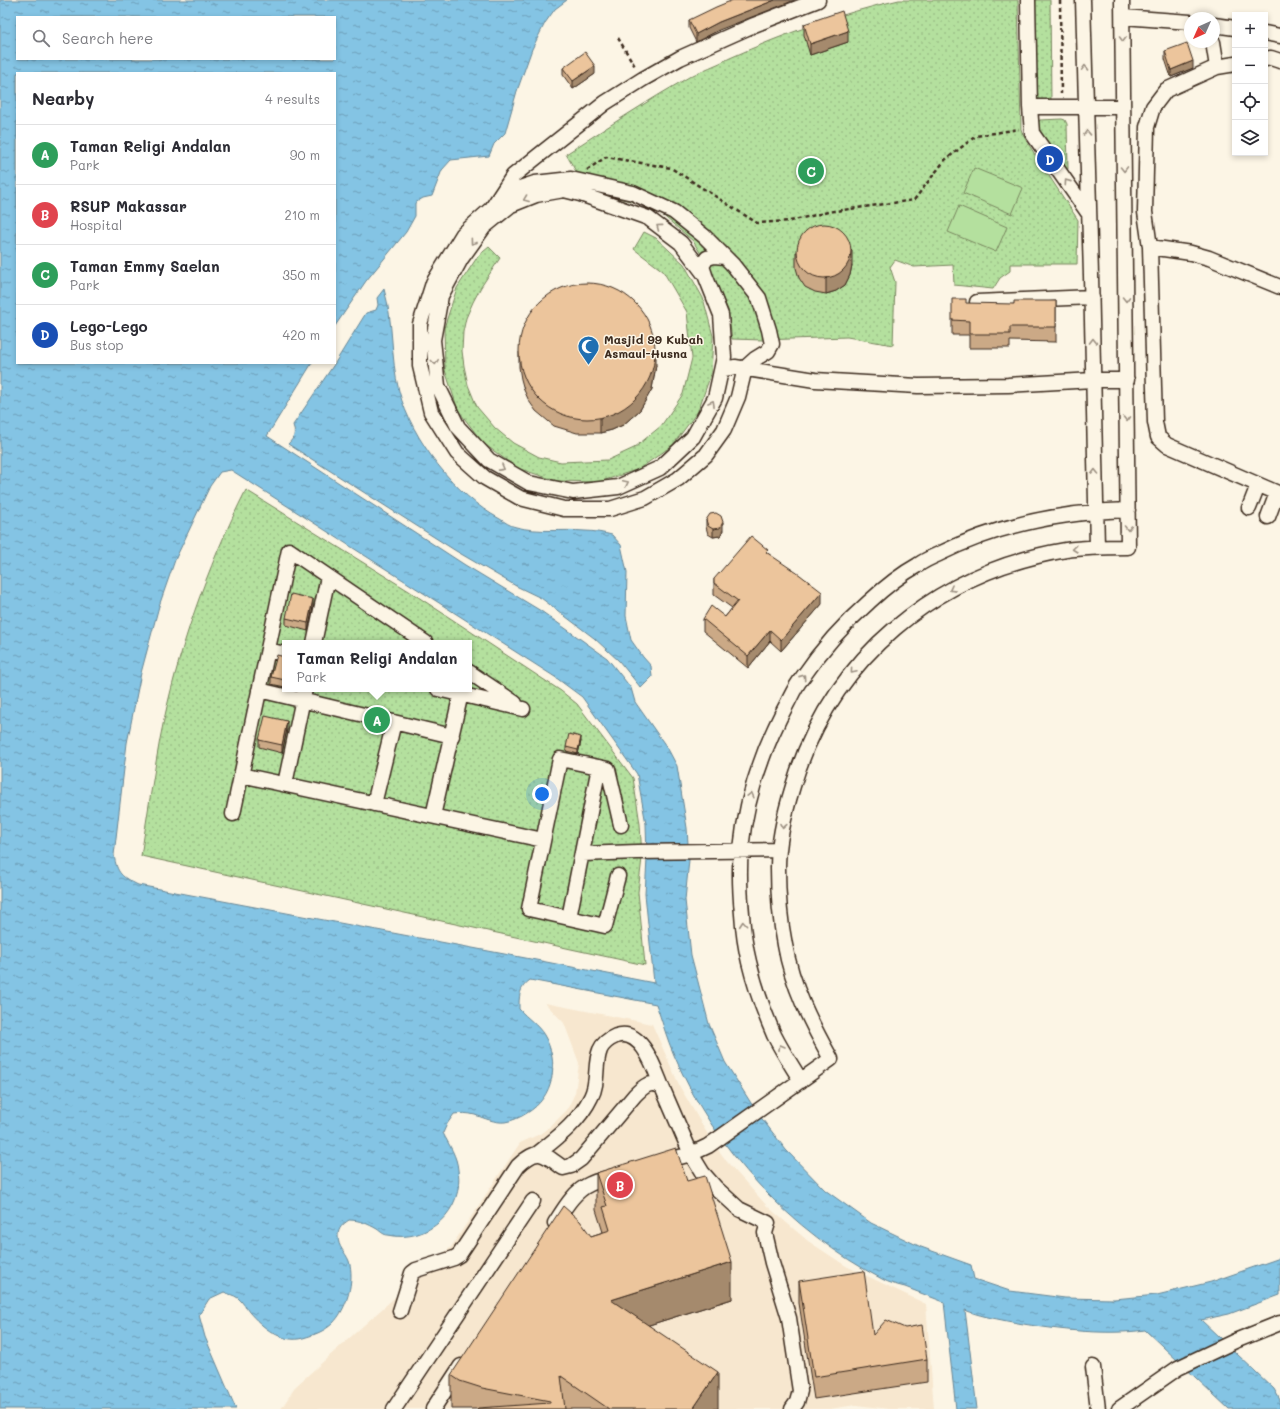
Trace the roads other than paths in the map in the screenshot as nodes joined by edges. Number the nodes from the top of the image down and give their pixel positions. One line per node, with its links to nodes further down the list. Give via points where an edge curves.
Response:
1 (818, 0): 19 (street, via 715,41 680,58 605,103)
2 (1028, 0): 16 (street)
3 (1083, 0): 17 (street, one-way to 3)
4 (1122, 0): 5 (street)
5 (1123, 17): 6 (street); 18 (street, one-way to 18)
6 (1184, 22)
7 (1220, 26): 8 (street)
8 (1232, 28)
9 (1268, 34): 10 (street)
10 (1280, 36)
11 (1214, 48): 15 (street)
12 (1268, 58): 13 (street)
13 (1280, 61)
14 (1232, 65): 15 (street)
15 (1218, 67): 26 (street, via 1166,90 1154,107 1147,127 1145,212)
16 (1030, 107): 17 (street); 22 (street, one-way to 16, via 1032,133)
17 (1086, 107): 18 (street); 22 (street, one-way to 17)
18 (1123, 108): 35 (street, one-way to 35)
19 (538, 156): 20 (street, via 537,166 542,174); 21 (street, via 513,176)
20 (556, 180): 21 (street, via 520,188); 24 (street, via 573,180 633,193 674,212)
21 (492, 208): 23 (street); 32 (street, via 464,234 433,283 420,324 420,366 432,412 457,453 485,478 520,498 564,509 610,509 645,498 678,479 706,455 724,430 738,398)
22 (1089, 214): 30 (street)
23 (484, 227): 25 (street, one-way to 23, via 648,218 564,190 536,195 511,205); 33 (street, one-way to 33, via 461,259 441,296 433,340 438,386 458,427 489,460 529,483 573,492 618,487 660,468 693,437 715,398)
24 (696, 231): 25 (street, via 702,246 691,250); 27 (street)
25 (683, 245): 28 (street)
26 (1150, 247): 29 (street, via 1209,258); 36 (street, via 1155,422 1158,437 1167,446)
27 (725, 257): 28 (street, via 706,258 702,266); 32 (street, via 759,298 772,344 768,351)
28 (705, 275): 32 (street)
29 (1280, 287)
30 (1092, 297): 31 (street); 34 (street, one-way to 30)
31 (977, 302)
32 (738, 362): 33 (street, via 724,369); 33 (street, via 724,357); 34 (street, via 815,380 918,386 1008,385)
33 (720, 376)
34 (1094, 380): 35 (street); 40 (street, one-way to 34)
35 (1127, 380): 39 (street, one-way to 39)
36 (1258, 485): 37 (street); 38 (street)
37 (1279, 493): 41 (street)
38 (1249, 508)
39 (1128, 510): 40 (street); 42 (street, one-way to 42, via 1128,547)
40 (1095, 511): 42 (street); 63 (street, one-way to 40, via 754,783 778,722 801,678 834,636 856,614 882,590 918,564 960,544 1003,528 1048,517)
41 (1268, 517)
42 (1097, 547): 62 (street, one-way to 62, via 1065,550 976,577 926,604 886,635 850,674 819,720 801,760 787,806)
43 (328, 577): 44 (street); 45 (street); 46 (street, via 289,550)
44 (315, 640)
45 (422, 640)
46 (268, 650): 47 (street); 49 (street)
47 (282, 653)
48 (472, 674): 50 (street, via 523,708)
49 (259, 690): 51 (street); 55 (street)
50 (462, 692): 53 (street)
51 (304, 695): 52 (street); 56 (street)
52 (394, 722): 53 (street); 57 (street)
53 (452, 736): 59 (street)
54 (599, 767): 60 (street, via 608,769); 61 (street, via 560,759); 64 (street)
55 (241, 775): 56 (street); 58 (street)
56 (285, 784): 57 (street)
57 (374, 804): 59 (street)
58 (233, 814)
59 (433, 816): 61 (street)
60 (621, 824)
61 (543, 840): 66 (street, via 529,909)
62 (779, 850): 63 (street); 67 (street, via 779,900 785,945 794,980 810,1020 831,1060)
63 (740, 851): 64 (street); 67 (street, one-way to 63, via 775,1036 748,961 740,891)
64 (582, 854): 66 (street)
65 (618, 876): 66 (street, via 605,926)
66 (569, 918)
67 (801, 1081): 70 (street, via 708,1146)
68 (662, 1087): 69 (street, via 652,1083 644,1086 581,1159 572,1166 563,1168 549,1156); 69 (street, via 649,1056 636,1039 628,1036 611,1038 604,1043 600,1051 596,1085 591,1098 573,1123); 70 (street)
69 (537, 1154): 75 (street, via 530,1156 518,1166 460,1255 412,1273)
70 (691, 1154): 71 (street); 81 (street, via 702,1172 739,1209 768,1223 765,1233 789,1318 800,1391)
71 (648, 1166)
72 (626, 1173): 74 (street, via 590,1184 579,1191)
73 (533, 1201): 79 (street)
74 (548, 1234)
75 (400, 1311)
76 (1280, 1323): 83 (street, via 1178,1368)
77 (467, 1357): 80 (street)
78 (1093, 1367): 82 (street)
79 (394, 1409)
80 (433, 1409)
81 (792, 1409)
82 (1098, 1409)
83 (1119, 1409)

